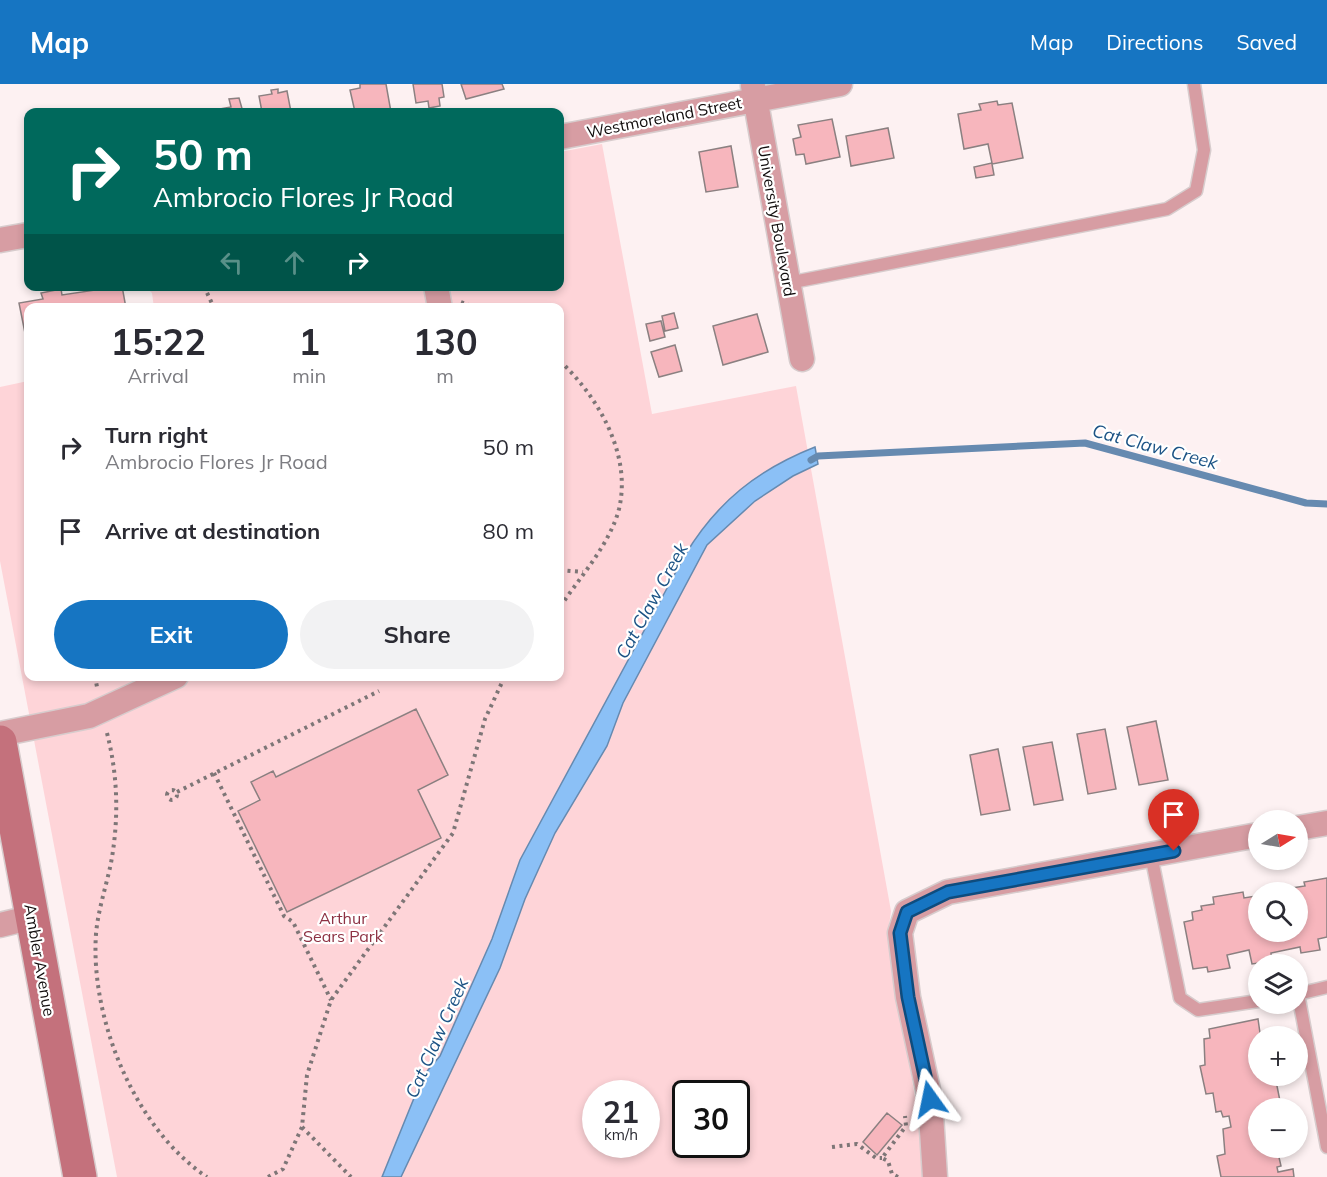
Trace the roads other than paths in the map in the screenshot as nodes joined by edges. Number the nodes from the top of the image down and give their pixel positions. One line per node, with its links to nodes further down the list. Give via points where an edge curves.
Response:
1 (840, 84): 3 (street, Westmoreland Street)
2 (1194, 84): 7 (lane, via 1204,150 1196,191 1167,209)
3 (754, 92): 4 (street, Westmoreland Street); 7 (street, University Boulevard)
4 (564, 135)
5 (24, 236): 6 (street)
6 (0, 240)
7 (788, 283): 8 (street, University Boulevard)
8 (802, 358)
9 (165, 681): 10 (street, via 102,711 50,726)
10 (0, 734)
11 (0, 742): 16 (main road, Ambler Avenue)
12 (1327, 823): 13 (street)
13 (1308, 826)
14 (1248, 837): 15 (street)
15 (1151, 855): 20 (lane, via 1180,998 1198,1010); 24 (street, via 948,892 907,912 900,933 908,997 930,1099)
16 (33, 917): 17 (street); 23 (main road, Ambler Avenue)
17 (0, 925)
18 (1327, 987): 19 (lane)
19 (1308, 992)
20 (1248, 1002)
21 (1302, 1014): 22 (lane)
22 (1327, 1147)
23 (80, 1177)
24 (935, 1177)

